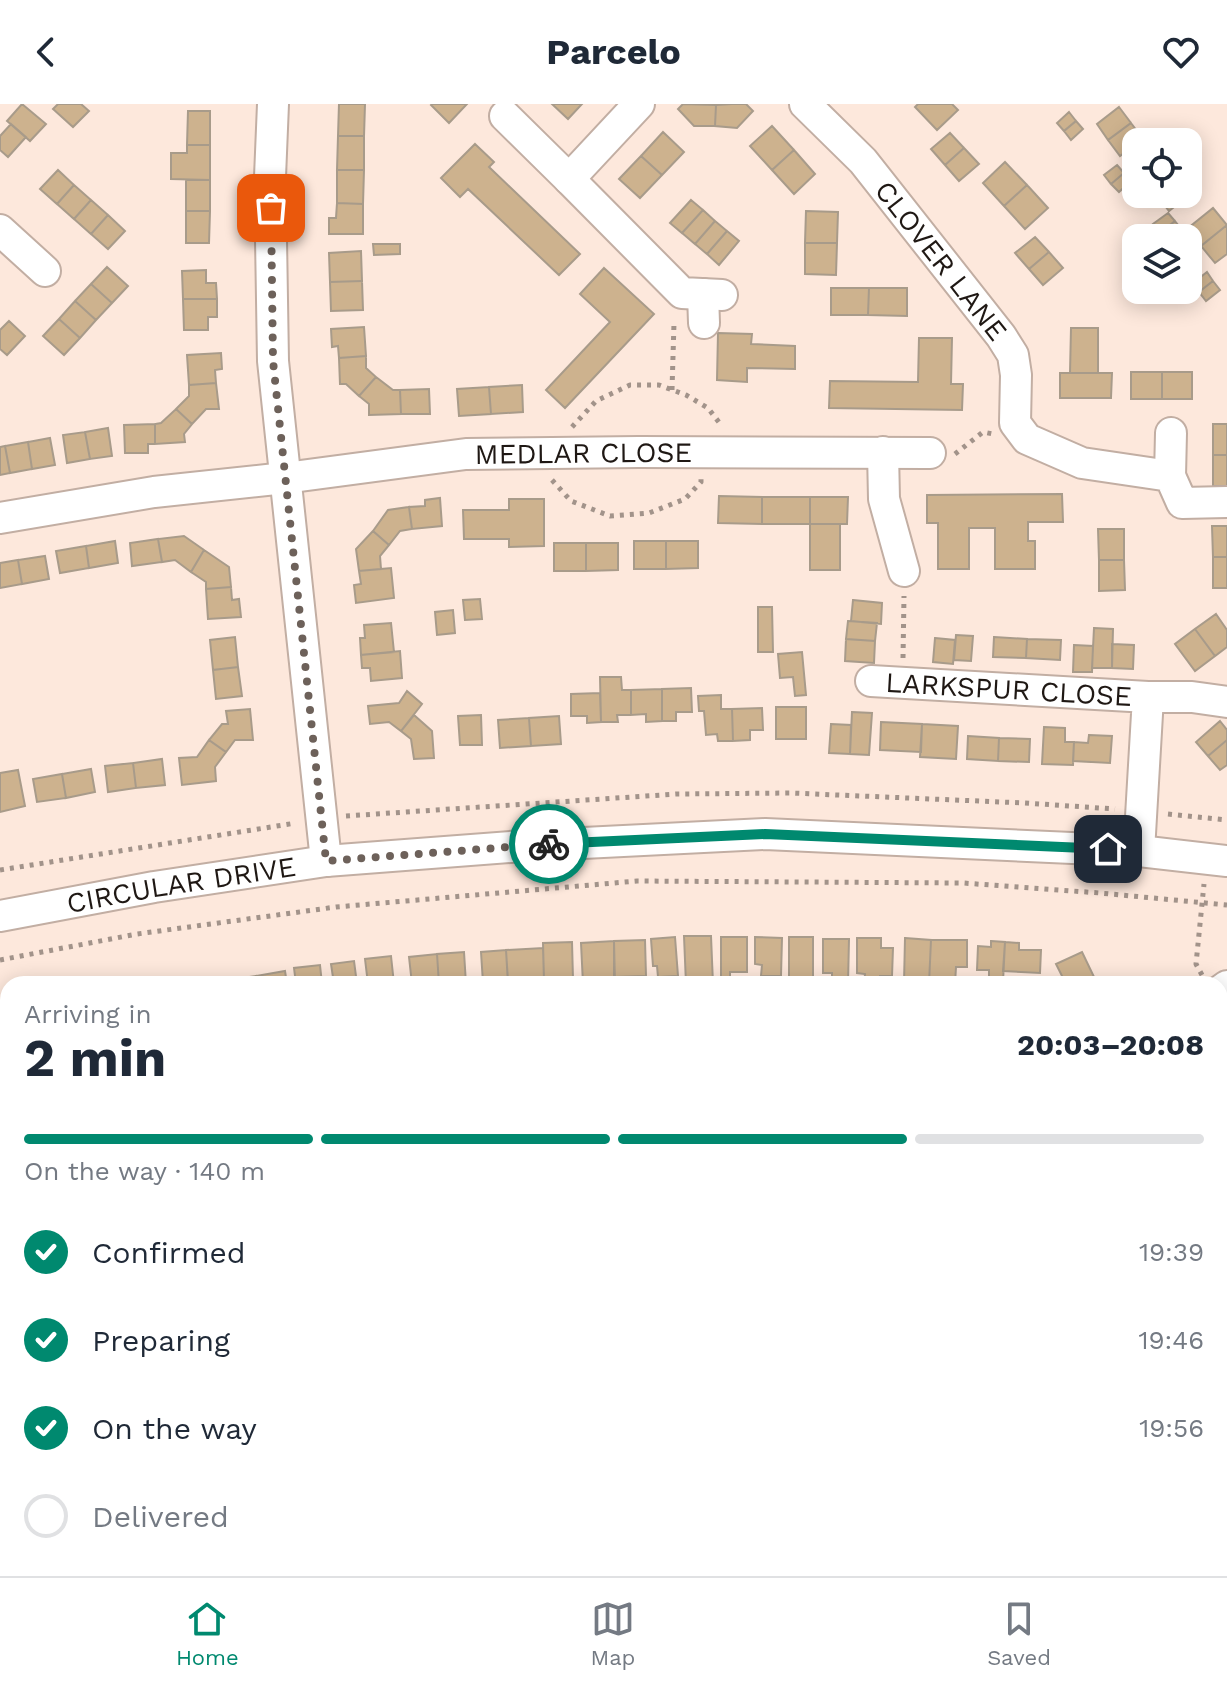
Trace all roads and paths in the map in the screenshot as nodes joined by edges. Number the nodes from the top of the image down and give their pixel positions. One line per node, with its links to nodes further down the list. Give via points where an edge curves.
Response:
1 (273, 104): 17 (street, via 273,361)
2 (639, 104): 5 (street)
3 (805, 104): 11 (street, CLOVER LANE, via 863,161 1001,336 1013,355 1015,423)
4 (505, 116): 5 (street)
5 (569, 179): 8 (street)
6 (0, 230): 7 (street)
7 (45, 271)
8 (701, 300): 9 (path)
9 (672, 390): 12 (path, via 708,408 724,428); 14 (path, via 630,385 596,401)
10 (1171, 433): 16 (street)
11 (1027, 439): 15 (path, via 983,432 954,454); 16 (street, via 1082,463)
12 (714, 452): 13 (street, MEDLAR CLOSE); 14 (street, MEDLAR CLOSE); 14 (path, via 701,482 685,499 649,513 610,516 571,501 548,476)
13 (883, 452): 15 (street, MEDLAR CLOSE); 20 (street, via 884,499)
14 (553, 453): 17 (street, MEDLAR CLOSE, via 466,454)
15 (930, 453)
16 (1170, 476): 18 (street, via 1182,503)
17 (285, 478): 19 (street, MEDLAR CLOSE, via 154,492); 27 (street)
18 (1227, 502)
19 (0, 518)
20 (904, 571): 22 (path)
21 (871, 681): 22 (street, LARKSPUR CLOSE)
22 (903, 683): 23 (street, LARKSPUR CLOSE)
23 (1148, 697): 24 (street, LARKSPUR CLOSE); 25 (street, LARKSPUR CLOSE)
24 (1227, 702)
25 (1139, 851): 26 (street, CIRCULAR DRIVE); 27 (street, CIRCULAR DRIVE, via 765,834)
26 (1216, 860): 28 (path)
27 (326, 861): 30 (street, CIRCULAR DRIVE)
28 (1203, 901): 29 (path); 31 (path, via 963,883 637,881 336,907 137,934); 32 (path, via 1196,964)
29 (1227, 905)
30 (0, 916)
31 (0, 960)
32 (1203, 976)

